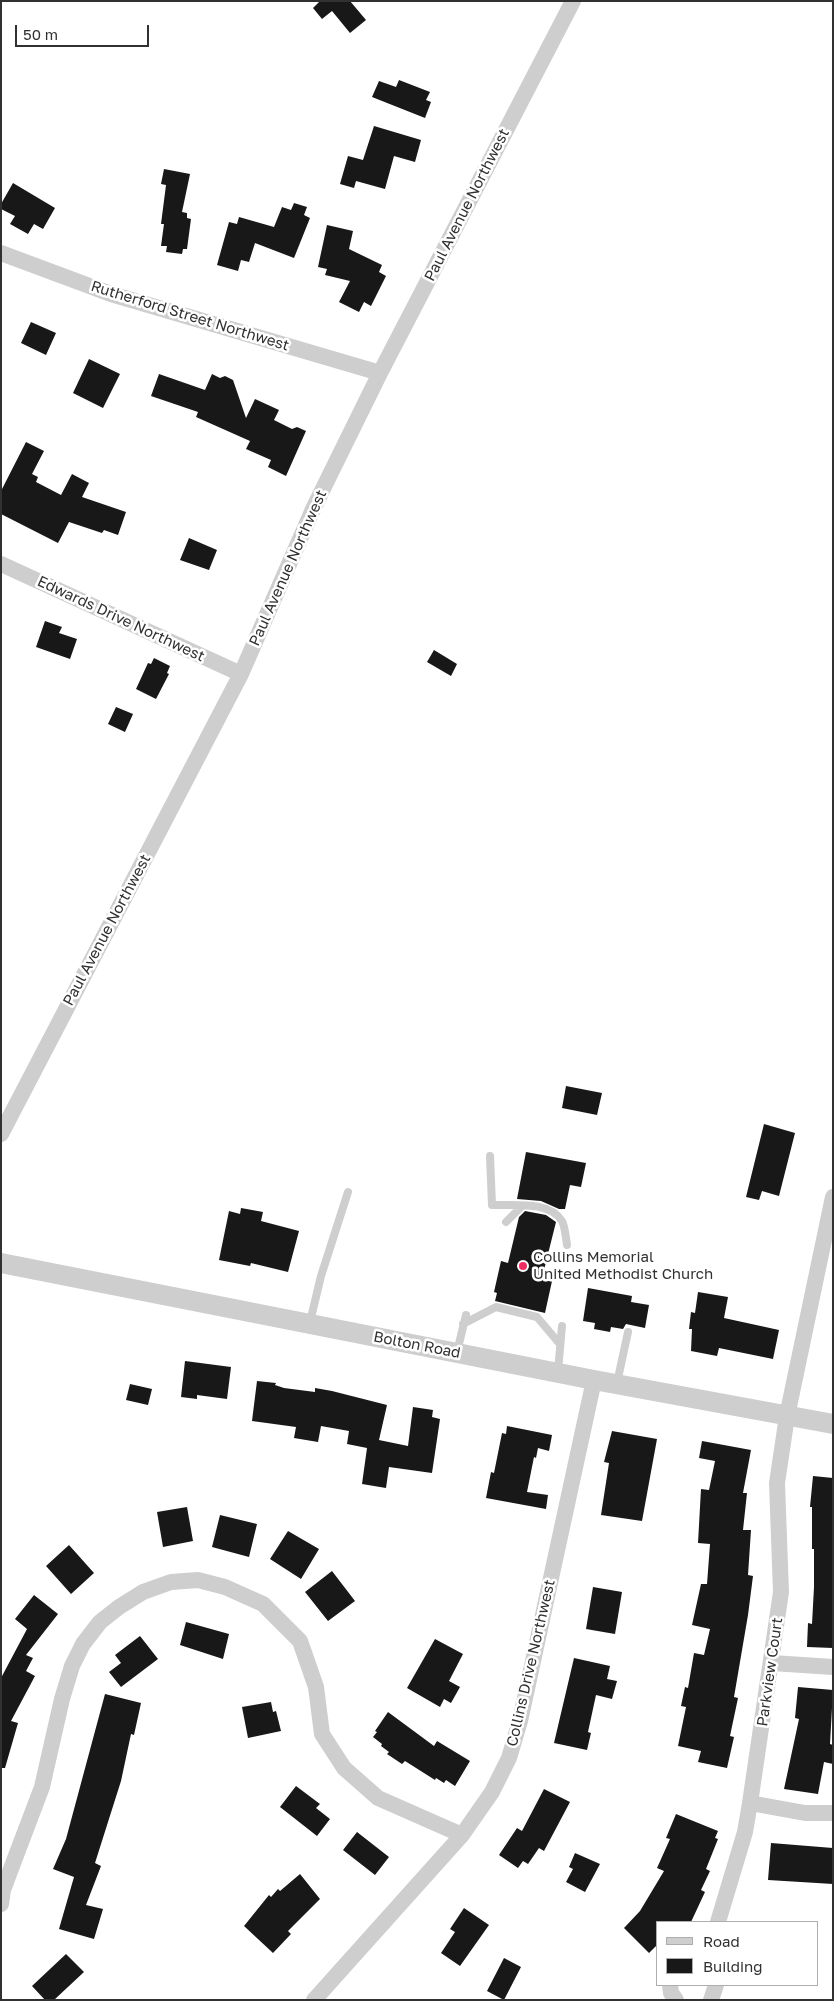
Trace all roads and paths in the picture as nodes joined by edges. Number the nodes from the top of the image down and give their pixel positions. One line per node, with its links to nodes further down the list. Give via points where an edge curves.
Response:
1 (573, 1): 3 (street, Paul Avenue Northwest)
2 (1, 253): 3 (street, Rutherford Street Northwest, via 111,294)
3 (380, 373): 5 (street, Paul Avenue Northwest, via 314,507)
4 (1, 564): 5 (street, Edwards Drive Northwest)
5 (241, 674): 6 (street, Paul Avenue Northwest)
6 (1, 1134)
7 (490, 1156): 10 (lane, via 492,1204)
8 (348, 1192): 15 (lane, via 321,1276)
9 (833, 1197): 24 (street, Parkview Court)
10 (521, 1207): 11 (lane); 12 (lane, via 550,1209 562,1222)
11 (506, 1222)
12 (567, 1245)
13 (1, 1263): 15 (street, Bolton Road)
14 (466, 1315): 16 (lane)
15 (310, 1324): 20 (street, Bolton Road)
16 (463, 1324): 19 (lane, via 496,1307 537,1317); 20 (lane)
17 (562, 1326): 19 (lane)
18 (628, 1332): 23 (lane)
19 (559, 1342): 21 (lane)
20 (457, 1353): 21 (street, Bolton Road)
21 (558, 1373): 22 (street, Bolton Road)
22 (594, 1380): 23 (street, Bolton Road); 30 (street, Collins Drive Northwest, via 520,1721 509,1758 492,1792)
23 (617, 1384): 24 (street, Bolton Road)
24 (786, 1416): 25 (street, Bolton Road); 26 (street, Parkview Court, via 777,1483 782,1592)
25 (833, 1424)
26 (772, 1663): 27 (street); 28 (street, Parkview Court)
27 (833, 1666)
28 (750, 1803): 29 (street, via 805,1813); 32 (street, Parkview Court, via 745,1832)
29 (833, 1813)
30 (462, 1835): 31 (street, via 378,1798 344,1768 322,1734 316,1687 300,1641 263,1604 225,1587 198,1580 171,1582 143,1592 119,1607 100,1622 83,1644 62,1699 42,1787 3,1890); 35 (street, Collins Drive Northwest)
31 (1, 1904)
32 (718, 1921)
33 (670, 1986): 36 (street)
34 (716, 1986): 37 (street)
35 (314, 2000)
36 (676, 2000)
37 (711, 2000)

